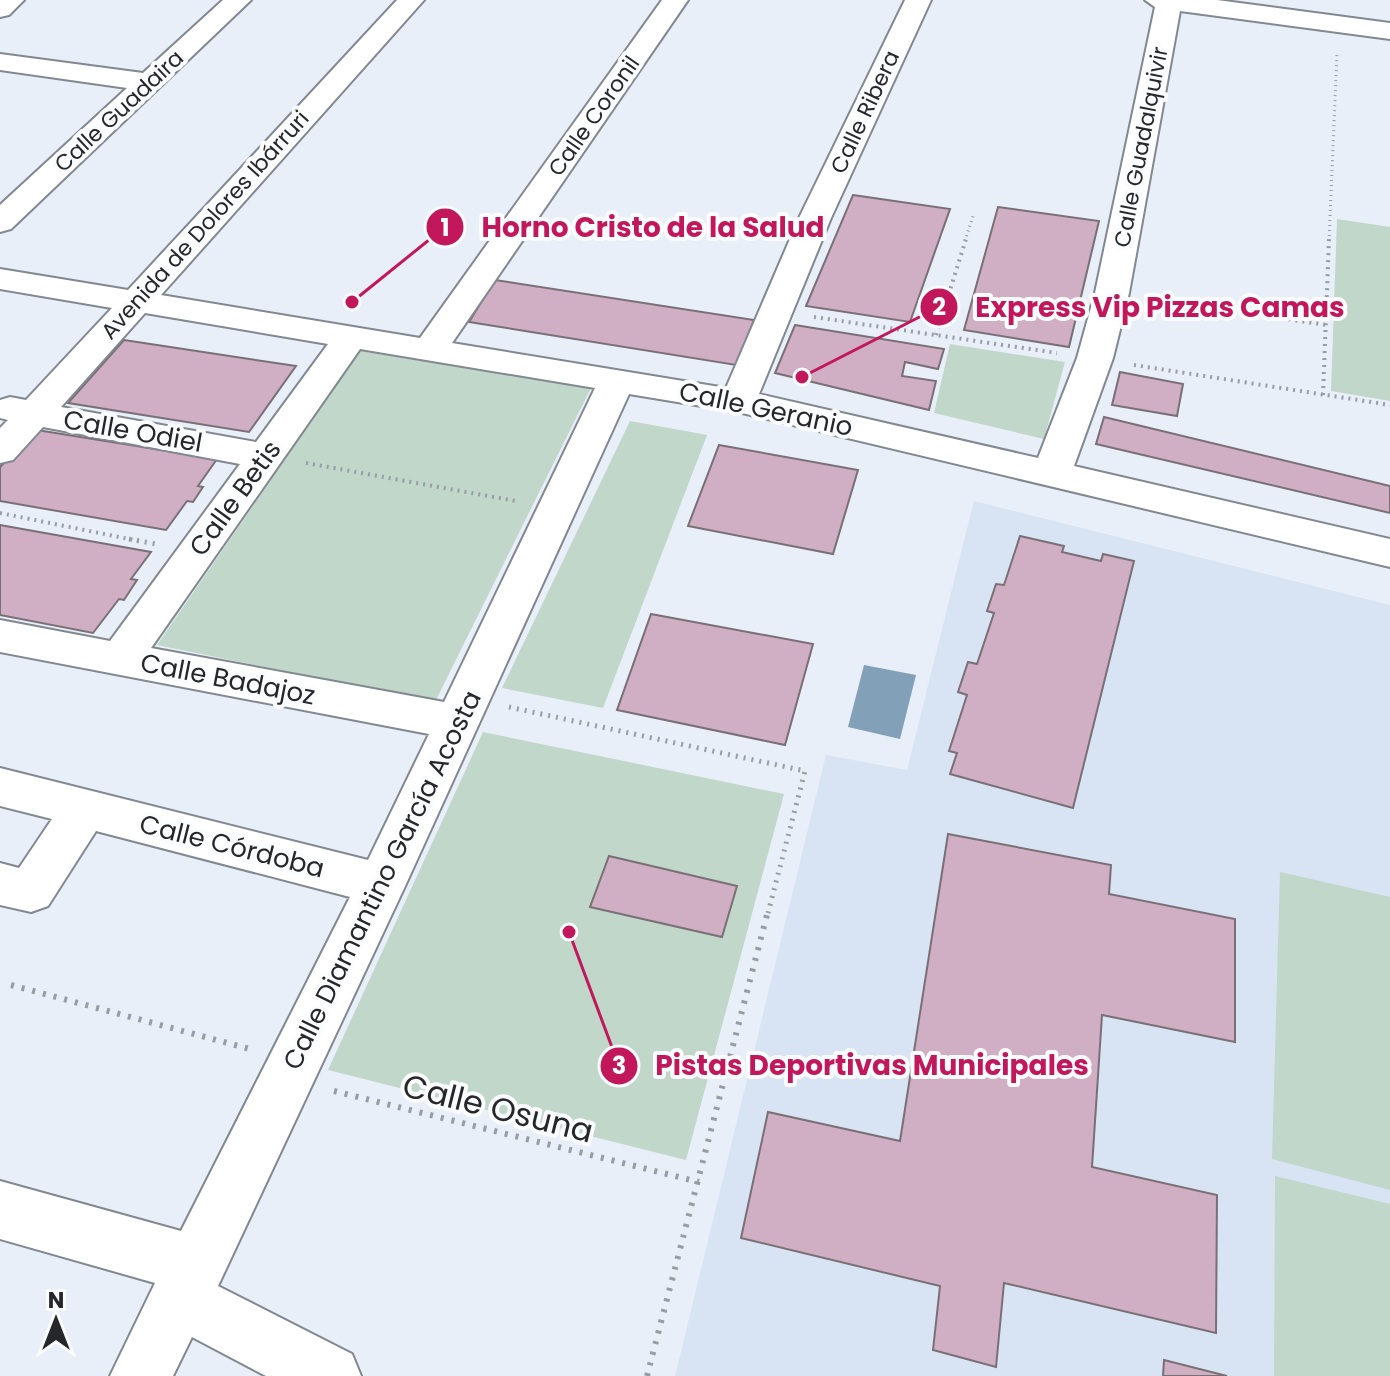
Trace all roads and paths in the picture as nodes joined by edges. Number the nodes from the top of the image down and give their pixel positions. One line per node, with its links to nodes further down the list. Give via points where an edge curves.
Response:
1 (11, 0): 7 (street)
2 (238, 0): 11 (street, Calle Guadaira)
3 (411, 0): 18 (street, Avenida de Dolores Ibárruri)
4 (675, 0): 22 (street, Calle Coronil)
5 (918, 0): 25 (street, Calle Ribera, via 815,218)
6 (1164, 1): 8 (street); 17 (street, Calle Guadalquivir)
7 (0, 9)
8 (1338, 24): 9 (street); 19 (path)
9 (1390, 31)
10 (0, 62): 11 (street)
11 (151, 83): 13 (street, Calle Guadaira)
12 (0, 179): 13 (street)
13 (39, 186): 15 (street, Calle Guadaira)
14 (974, 213): 20 (path)
15 (0, 222)
16 (0, 279): 18 (street, Calle Geranio)
17 (1112, 293): 19 (path); 29 (street, Calle Guadalquivir, via 1095,358)
18 (134, 301): 21 (street, Calle Geranio); 26 (street, Avenida de Dolores Ibárruri)
19 (1327, 325): 24 (path)
20 (936, 335)
21 (351, 337): 22 (street, Calle Geranio); 28 (street, Calle Betis)
22 (429, 350): 23 (street, Calle Geranio)
23 (617, 380): 25 (street, Calle Geranio); 30 (street, Calle Diamantino García Acosta)
24 (1323, 395)
25 (738, 401): 29 (street, Calle Geranio)
26 (17, 410): 27 (street, Avenida de Dolores Ibárruri); 28 (street, Calle Odiel)
27 (0, 451)
28 (265, 456): 30 (path); 32 (street, Calle Betis)
29 (1052, 473): 33 (street, Calle Geranio)
30 (559, 509): 36 (street, Calle Diamantino García Acosta)
31 (0, 513): 32 (path)
32 (197, 552): 35 (street, Calle Betis)
33 (1390, 553)
34 (0, 636): 35 (street, Calle Badajoz)
35 (120, 659): 36 (street, Calle Badajoz)
36 (463, 710): 40 (street, Calle Diamantino García Acosta); 43 (path, via 805,771)
37 (0, 787): 38 (street, Calle Córdoba)
38 (84, 809): 39 (street, via 31,891); 40 (street, Calle Córdoba)
39 (0, 884)
40 (381, 884): 42 (street, Calle Diamantino García Acosta)
41 (11, 985): 42 (path, Calle Osuna)
42 (290, 1070): 43 (path, Calle Osuna); 45 (street, Calle Diamantino García Acosta)
43 (699, 1182): 48 (path)
44 (0, 1210): 45 (street)
45 (189, 1282): 46 (street, Calle Diamantino García Acosta); 47 (street)
46 (141, 1376)
47 (330, 1376)
48 (647, 1376)

